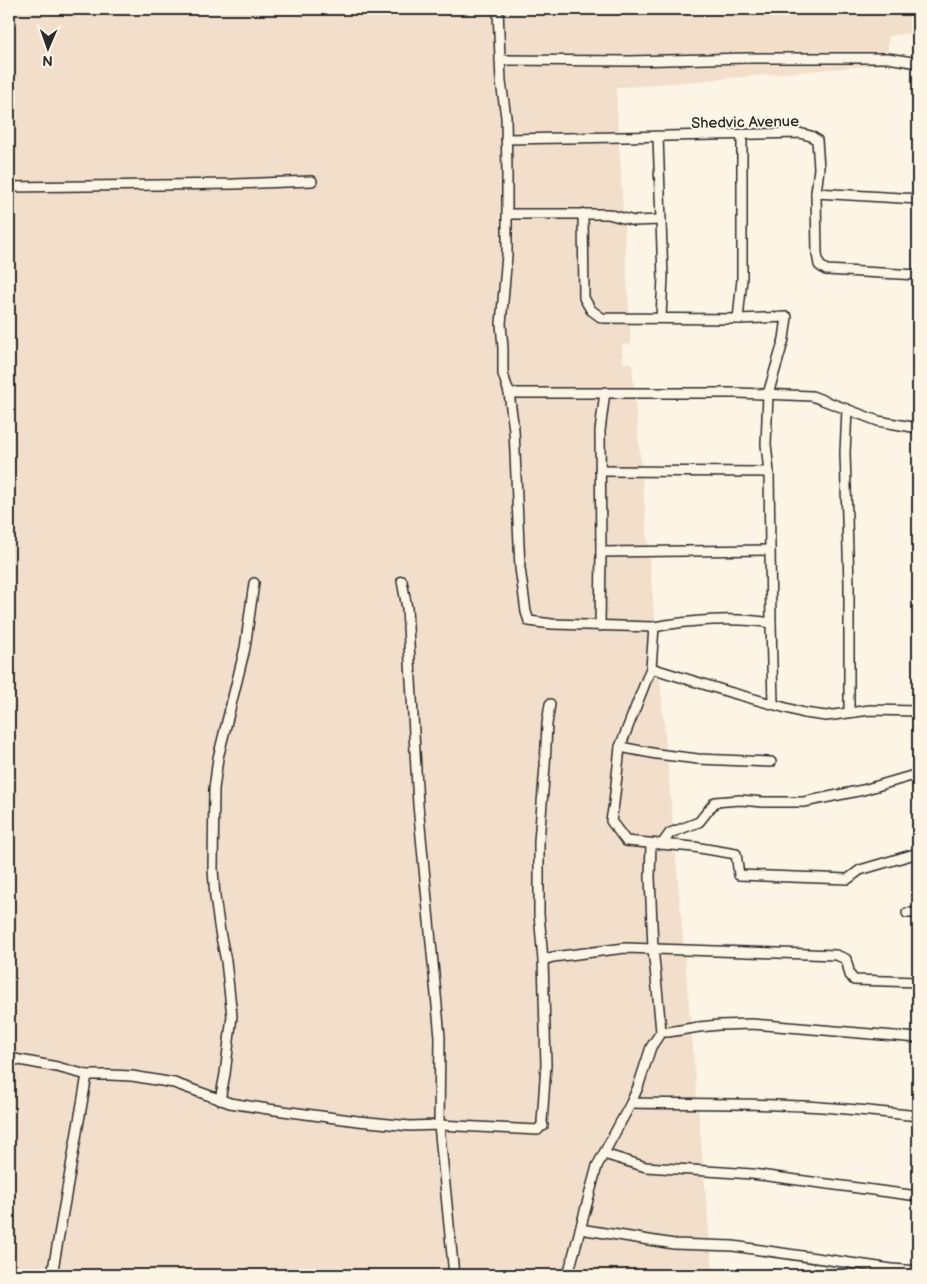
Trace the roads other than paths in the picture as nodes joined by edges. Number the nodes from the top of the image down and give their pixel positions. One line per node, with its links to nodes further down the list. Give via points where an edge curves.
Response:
1 (498, 9): 2 (street)
2 (500, 60): 3 (street, via 888,58); 6 (street)
3 (918, 63)
4 (742, 135): 5 (street, Shedvic Avenue); 9 (street, Shedvic Avenue, via 799,133 817,140 819,168); 16 (street, via 742,279)
5 (658, 136): 6 (street, Shedvic Avenue); 13 (street)
6 (506, 139): 11 (street)
7 (312, 181): 8 (street)
8 (9, 187)
9 (816, 193): 10 (street); 14 (street, Shedvic Avenue, via 819,265 826,270)
10 (918, 199)
11 (507, 214): 12 (street); 18 (street, via 502,324 503,374)
12 (583, 214): 13 (street, via 608,214 634,221); 15 (street, via 584,298 591,310 602,318)
13 (662, 220): 15 (street, via 664,277)
14 (918, 275)
15 (661, 318): 16 (street)
16 (738, 319): 19 (street, via 787,317)
17 (605, 392): 18 (street); 19 (street); 22 (street, via 600,430)
18 (509, 393): 29 (street, via 514,430 520,568 529,621)
19 (768, 394): 20 (street, via 812,396); 23 (street, via 766,444)
20 (847, 409): 21 (street, via 878,421); 35 (street)
21 (918, 428)
22 (600, 471): 23 (street); 25 (street)
23 (769, 472): 24 (street)
24 (770, 550): 25 (street); 28 (street)
25 (602, 552): 29 (street)
26 (402, 581): 54 (street, via 407,608 418,805 440,1037)
27 (254, 583): 51 (street, via 245,648 218,758 214,789 215,897 232,1016)
28 (771, 623): 30 (street, via 750,619); 33 (street)
29 (600, 626): 30 (street)
30 (654, 627): 31 (street)
31 (651, 668): 33 (street); 36 (street)
32 (550, 704): 45 (street, via 539,841)
33 (774, 704): 35 (street, via 826,716)
34 (918, 711): 35 (street)
35 (849, 712)
36 (620, 747): 37 (street, via 698,759); 39 (street, via 611,821 626,841)
37 (771, 762)
38 (918, 774): 40 (street, via 804,802 715,802 699,822 670,833)
39 (651, 844): 40 (street); 44 (street)
40 (662, 844): 41 (street, via 736,854 739,875 848,879 860,870)
41 (918, 852)
42 (908, 912): 43 (street)
43 (918, 913)
44 (652, 948): 45 (street, via 625,948); 46 (street, via 836,955 846,958 854,980); 47 (street)
45 (543, 960): 54 (street, via 546,1065 543,1126 538,1130)
46 (918, 982)
47 (661, 1032): 48 (street, via 752,1024); 52 (street, via 651,1047)
48 (918, 1038)
49 (9, 1058): 50 (street)
50 (86, 1075): 51 (street, via 132,1076 174,1083); 59 (street)
51 (220, 1100): 54 (street, via 358,1121)
52 (631, 1103): 53 (street, via 805,1106); 55 (street)
53 (918, 1116)
54 (439, 1125): 60 (street)
55 (604, 1154): 56 (street, via 646,1166 752,1174); 57 (street, via 597,1166)
56 (918, 1196)
57 (580, 1229): 58 (street, via 674,1244 733,1246); 61 (street)
58 (918, 1271)
59 (52, 1275)
60 (454, 1275)
61 (568, 1275)

